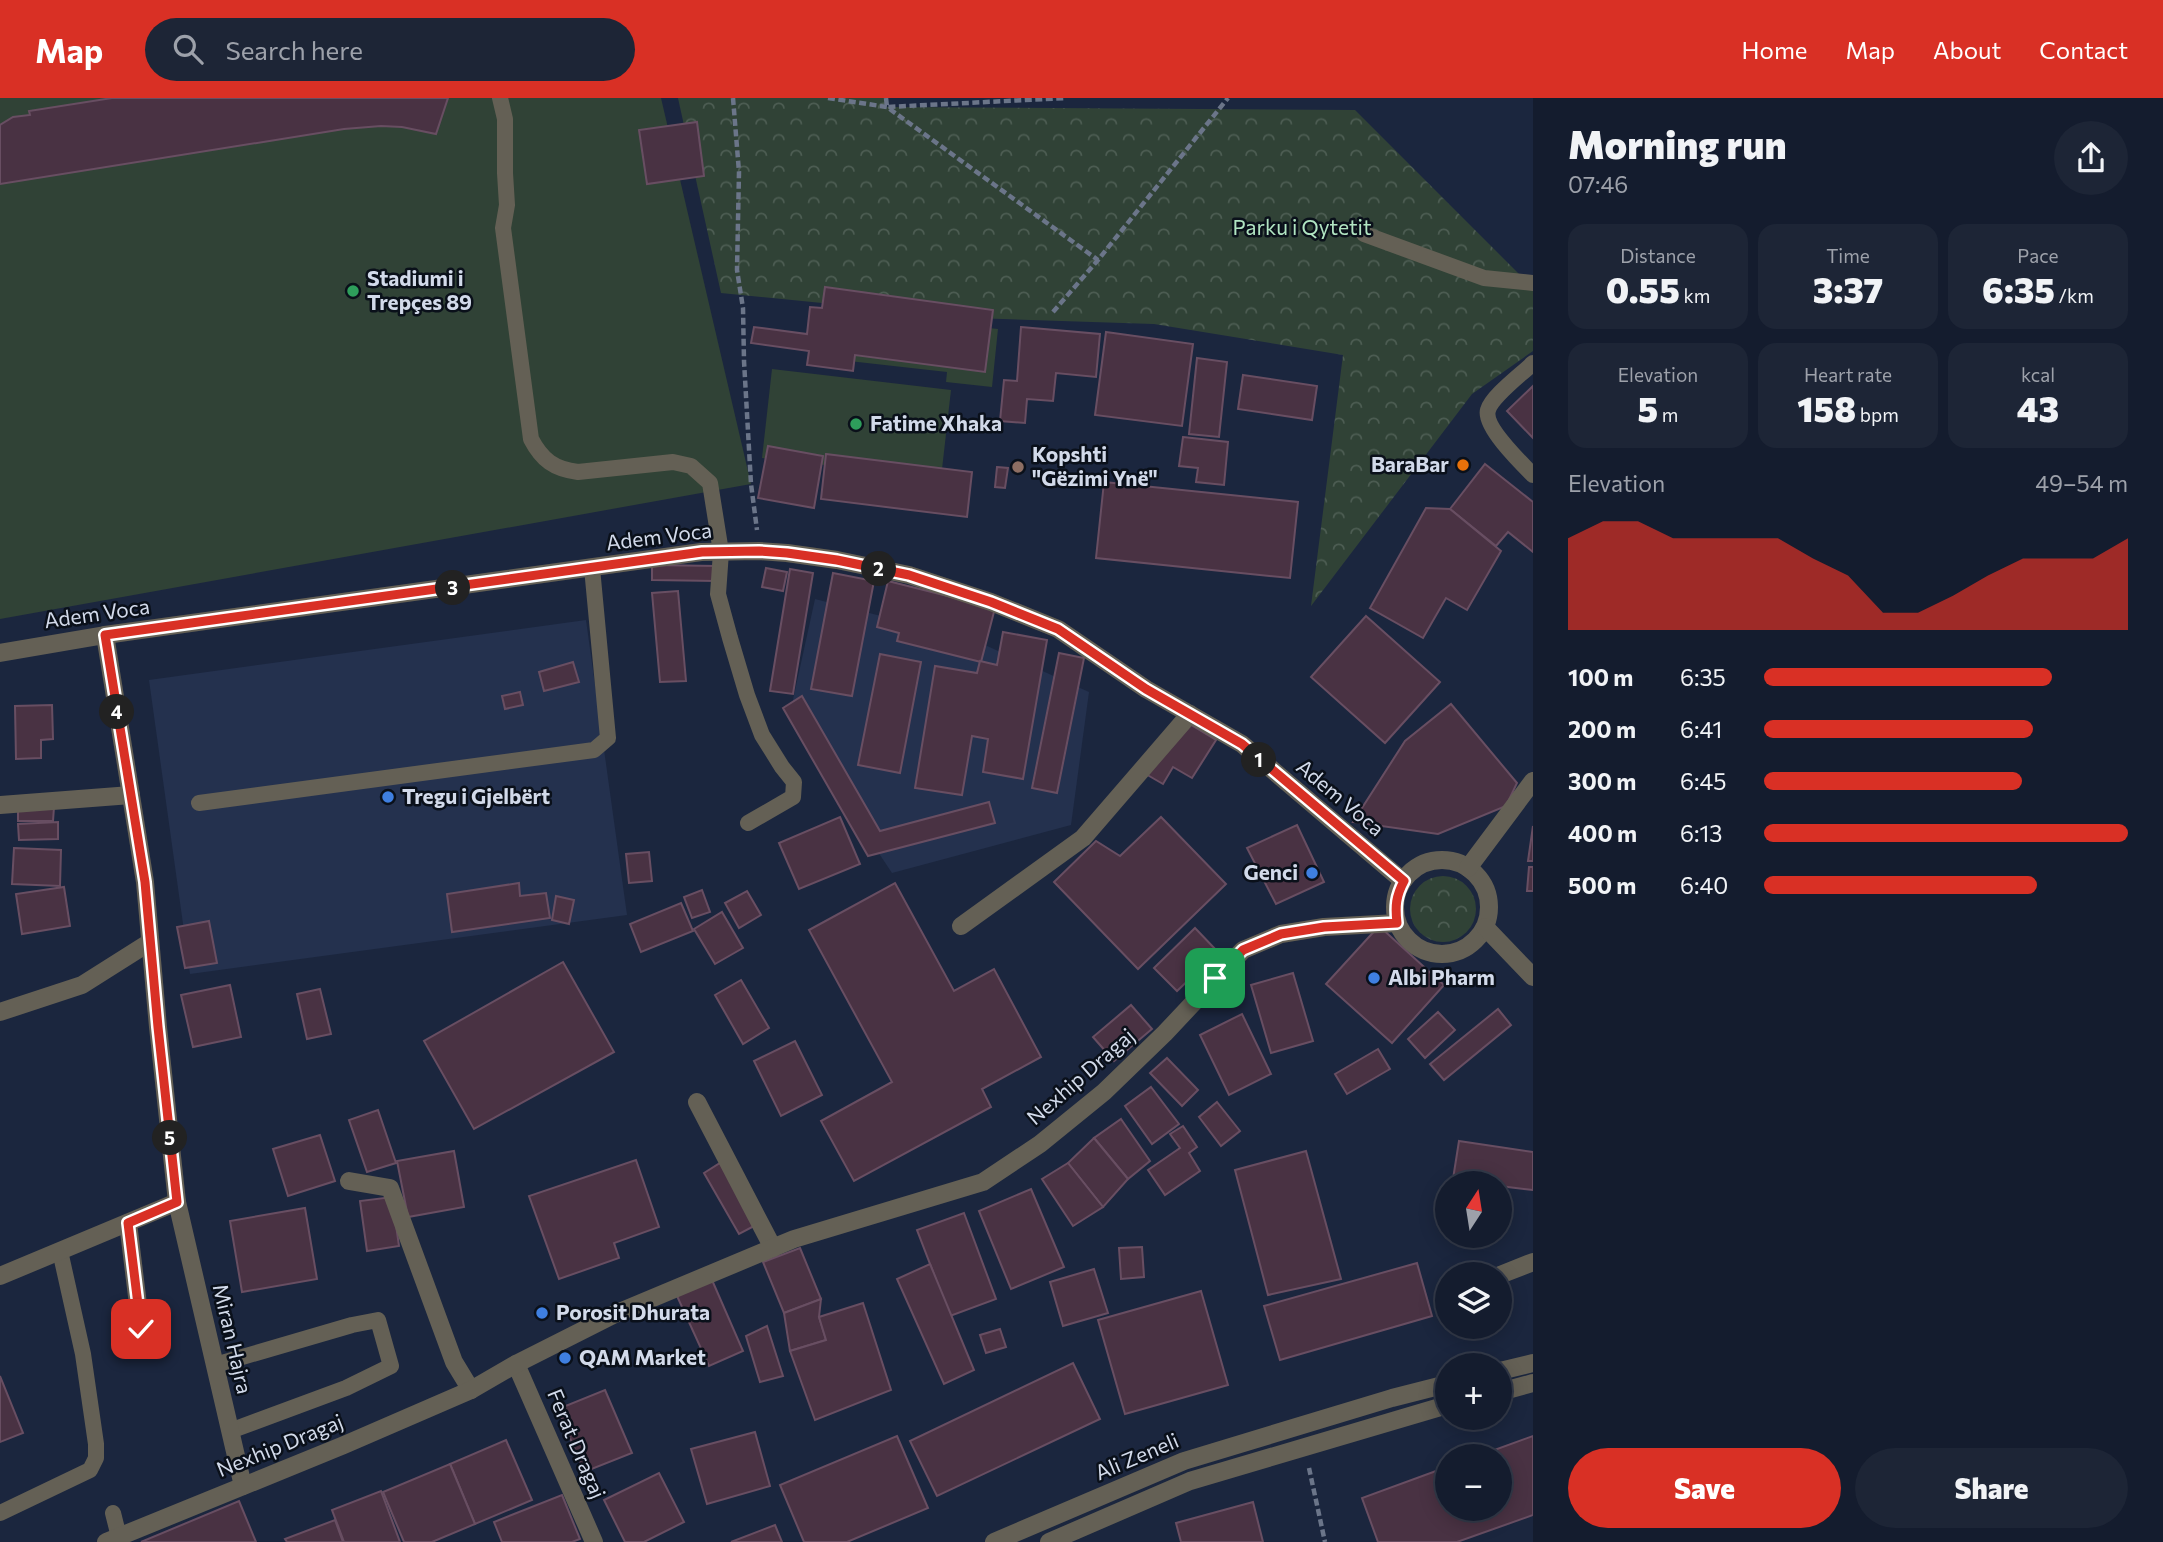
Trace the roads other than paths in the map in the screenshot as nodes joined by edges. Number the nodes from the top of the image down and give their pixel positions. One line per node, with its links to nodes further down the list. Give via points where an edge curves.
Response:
1 (500, 98): 6 (lane, via 505,119 507,205 503,228 531,439 539,454 562,470 673,462 691,466 710,483)
2 (1364, 234): 3 (lane, via 1484,278)
3 (1533, 283)
4 (1533, 363): 5 (lane, via 1488,407 1487,415 1514,456)
5 (1533, 475)
6 (721, 552): 7 (street, Adem Voca); 10 (street, Adem Voca, via 759,551 837,560 909,575 991,602 1058,629); 15 (lane, via 718,594 747,695 762,735 794,782 793,797)
7 (592, 568): 8 (street, Adem Voca); 13 (lane, via 608,738 594,750)
8 (105, 635): 9 (street, Adem Voca); 12 (street, Miran Hajra)
9 (0, 653)
10 (1190, 715): 17 (street, Adem Voca, via 1242,744); 19 (street, via 1083,838)
11 (1533, 781): 16 (street)
12 (131, 795): 14 (street); 21 (street, Miran Hajra)
13 (199, 803)
14 (0, 805)
15 (748, 823)
16 (1468, 868): 17 (street, via 1440,860 1413,870); 20 (street, via 1485,888 1489,901)
17 (1404, 881): 18 (street, via 1396,901)
18 (1397, 923): 20 (street, via 1411,942 1432,954 1464,950); 28 (street, Nexhip Dragaj, via 1281,934 1243,950 1104,1092 1040,1144 983,1182)
19 (961, 926)
20 (1485, 927): 22 (street)
21 (150, 942): 23 (street, via 82,985); 26 (street, Miran Hajra)
22 (1533, 977)
23 (0, 1012)
24 (697, 1102): 28 (street)
25 (349, 1181): 41 (street, via 390,1188 454,1362)
26 (177, 1202): 27 (street); 36 (street, Miran Hajra)
27 (128, 1223): 29 (street); 33 (street)
28 (773, 1248): 35 (street, Nexhip Dragaj, via 617,1313)
29 (60, 1251): 32 (street); 45 (lane, via 82,1354 96,1458 90,1470)
30 (1533, 1262): 31 (street)
31 (1512, 1270)
32 (0, 1276)
33 (141, 1329)
34 (1533, 1363): 37 (street)
35 (516, 1364): 41 (street, Nexhip Dragaj); 48 (street, Ferat Dragaj)
36 (215, 1365): 43 (street, Miran Hajra); 43 (lane, via 378,1320 391,1366 346,1388)
37 (1512, 1368)
38 (1533, 1383): 40 (street)
39 (1435, 1387): 49 (street, Ali Zeneli, via 1184,1461)
40 (1512, 1388)
41 (471, 1390): 44 (street, Nexhip Dragaj)
42 (1435, 1409): 50 (street, Ali Zeneli, via 1190,1481)
43 (230, 1431): 44 (street, Miran Hajra)
44 (243, 1486): 47 (street, Nexhip Dragaj)
45 (0, 1513)
46 (113, 1513): 47 (lane)
47 (112, 1540)
48 (594, 1542)
49 (994, 1542)
50 (1049, 1542)

